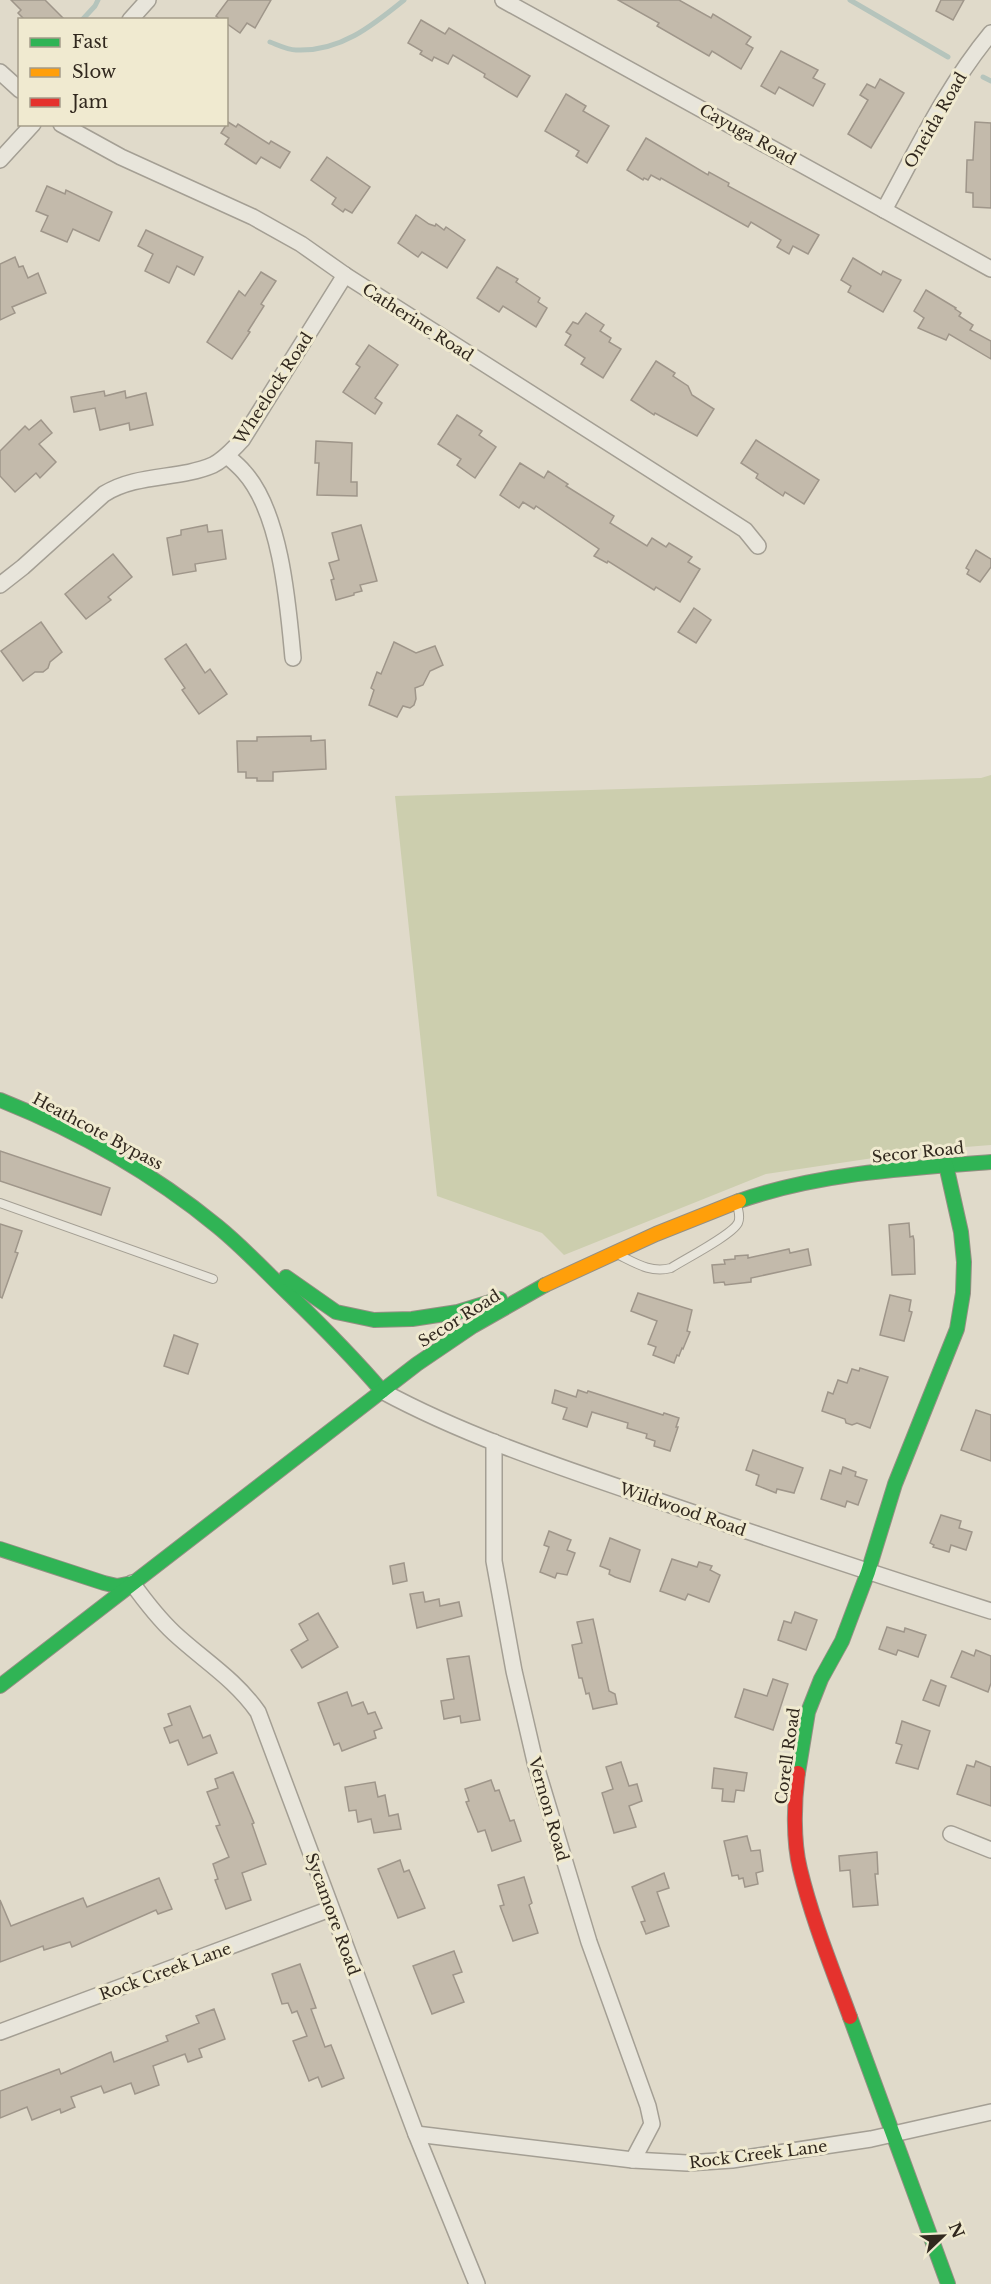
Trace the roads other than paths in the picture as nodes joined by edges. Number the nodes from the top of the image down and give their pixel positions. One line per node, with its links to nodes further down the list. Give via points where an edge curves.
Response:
1 (148, 0): 3 (street)
2 (503, 0): 10 (street, Cayuga Road)
3 (132, 18)
4 (991, 33): 10 (street, Oneida Road, via 970,58)
5 (0, 72): 6 (street)
6 (18, 88)
7 (31, 126): 9 (street)
8 (65, 126): 12 (street, Catherine Road, via 120,157 253,217)
9 (0, 160)
10 (884, 210): 11 (street, Cayuga Road)
11 (991, 269)
12 (345, 275): 13 (street, Wheelock Road, via 242,440); 14 (street, Catherine Road, via 745,530)
13 (227, 456): 15 (street, Wheelock Road, via 213,465 117,486); 16 (street, via 245,473 268,515 278,549)
14 (758, 546)
15 (0, 585)
16 (292, 658)
17 (0, 1100): 22 (main road, Heathcote Bypass, via 64,1128 124,1161 176,1194)
18 (991, 1162): 19 (main road, Secor Road)
19 (946, 1165): 20 (main road, Secor Road, via 823,1179); 29 (main road, Corell Road, via 964,1262 957,1329 895,1484)
20 (736, 1202): 23 (main road, Secor Road); 23 (lane, via 738,1224 671,1268 643,1268)
21 (0, 1203): 24 (lane)
22 (234, 1240): 25 (main road, via 336,1312 374,1320 458,1312); 26 (main road, via 354,1358)
23 (616, 1252): 25 (main road, Secor Road)
24 (213, 1279)
25 (547, 1284): 26 (main road, Secor Road, via 473,1326)
26 (382, 1391): 27 (street, Wildwood Road); 30 (main road, Secor Road)
27 (494, 1442): 29 (street, Wildwood Road); 40 (street, Vernon Road, via 494,1561 536,1766 589,1942 652,2124)
28 (0, 1549): 30 (main road, via 104,1583)
29 (868, 1572): 31 (street, Wildwood Road); 39 (main road, Corell Road, via 842,1641 808,1712 795,1819 799,1867 820,1938)
30 (132, 1583): 32 (main road, Secor Road); 35 (street, Sycamore Road, via 173,1633 245,1693 258,1712)
31 (991, 1611)
32 (0, 1686)
33 (951, 1834): 34 (street)
34 (991, 1850)
35 (330, 1909): 36 (street, Rock Creek Lane); 38 (street, Sycamore Road)
36 (0, 2032)
37 (991, 2112): 39 (street, Rock Creek Lane)
38 (416, 2134): 40 (street, Rock Creek Lane); 41 (street, Sycamore Road)
39 (891, 2134): 40 (street, Rock Creek Lane, via 732,2160); 42 (main road, Corell Road)
40 (633, 2160)
41 (477, 2284)
42 (948, 2284)

